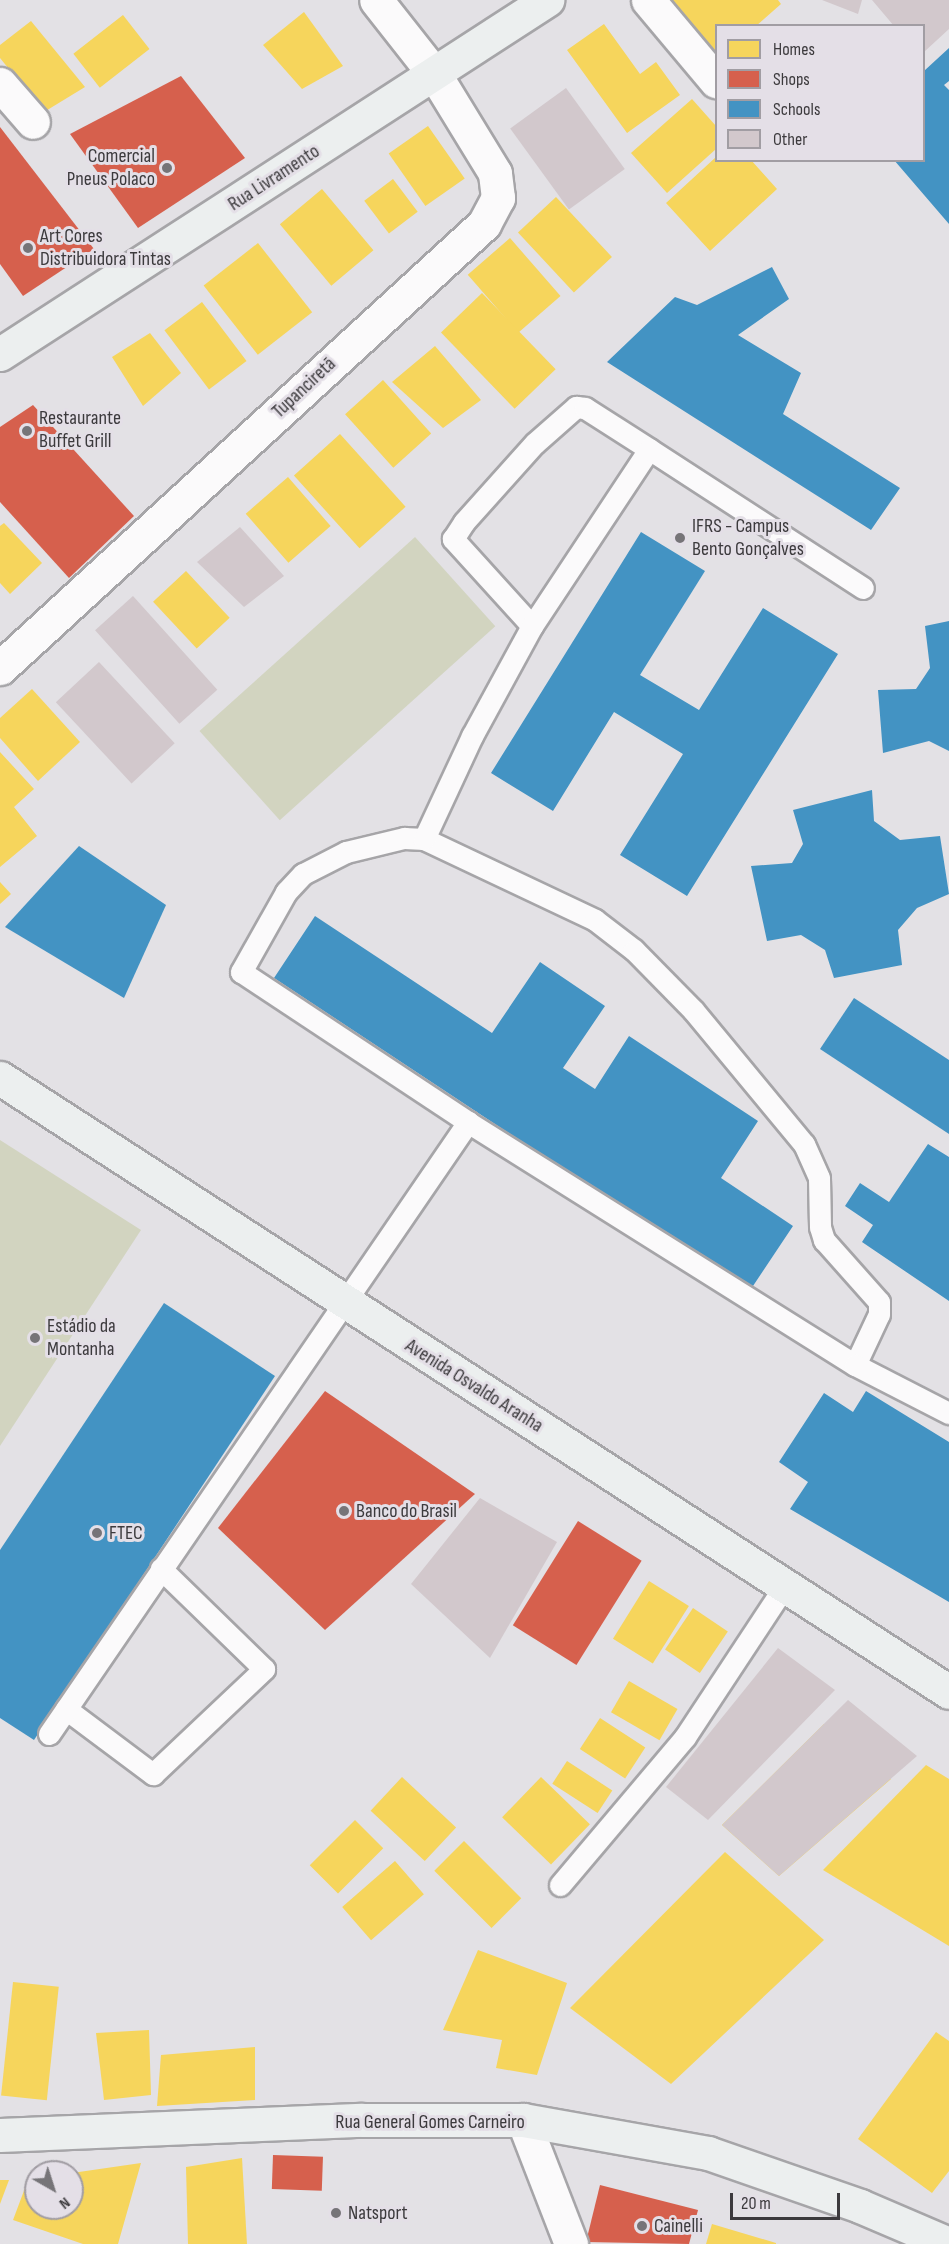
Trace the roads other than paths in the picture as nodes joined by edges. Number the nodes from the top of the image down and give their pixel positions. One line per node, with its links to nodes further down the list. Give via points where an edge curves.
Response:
1 (376, 0): 4 (street, Tupanciretã)
2 (547, 0): 4 (main road, Rua Livramento)
3 (648, 0): 5 (street)
4 (435, 75): 8 (main road, Rua Livramento); 12 (street, Tupanciretã, via 495,173 498,198 484,224)
5 (715, 79)
6 (0, 84): 7 (street)
7 (33, 122)
8 (0, 354)
9 (649, 448): 10 (lane); 11 (lane); 11 (lane, via 585,408 576,407 506,473 453,539)
10 (863, 588)
11 (532, 626): 13 (lane, via 472,736)
12 (0, 668)
13 (424, 839): 15 (lane, via 404,838 363,846 303,874 286,892 241,972); 17 (lane, via 595,921 634,950 693,1010 804,1144 819,1178 824,1240 879,1302 879,1314)
14 (0, 1078): 16 (main road, Avenida Osvaldo Aranha)
15 (468, 1122): 16 (lane); 17 (lane)
16 (346, 1305): 19 (lane); 20 (main road, Avenida Osvaldo Aranha)
17 (855, 1365): 18 (lane)
18 (949, 1413)
19 (161, 1569): 22 (lane); 22 (lane, via 264,1669 153,1774)
20 (786, 1584): 21 (main road, Avenida Osvaldo Aranha); 24 (lane, via 685,1737)
21 (949, 1692)
22 (66, 1709): 23 (lane)
23 (49, 1734)
24 (560, 1885)
25 (523, 2120): 26 (main road, Rua General Gomes Carneiro, via 362,2120); 27 (street); 28 (main road, Rua General Gomes Carneiro, via 708,2153 860,2206)
26 (0, 2135)
27 (571, 2244)
28 (949, 2244)

